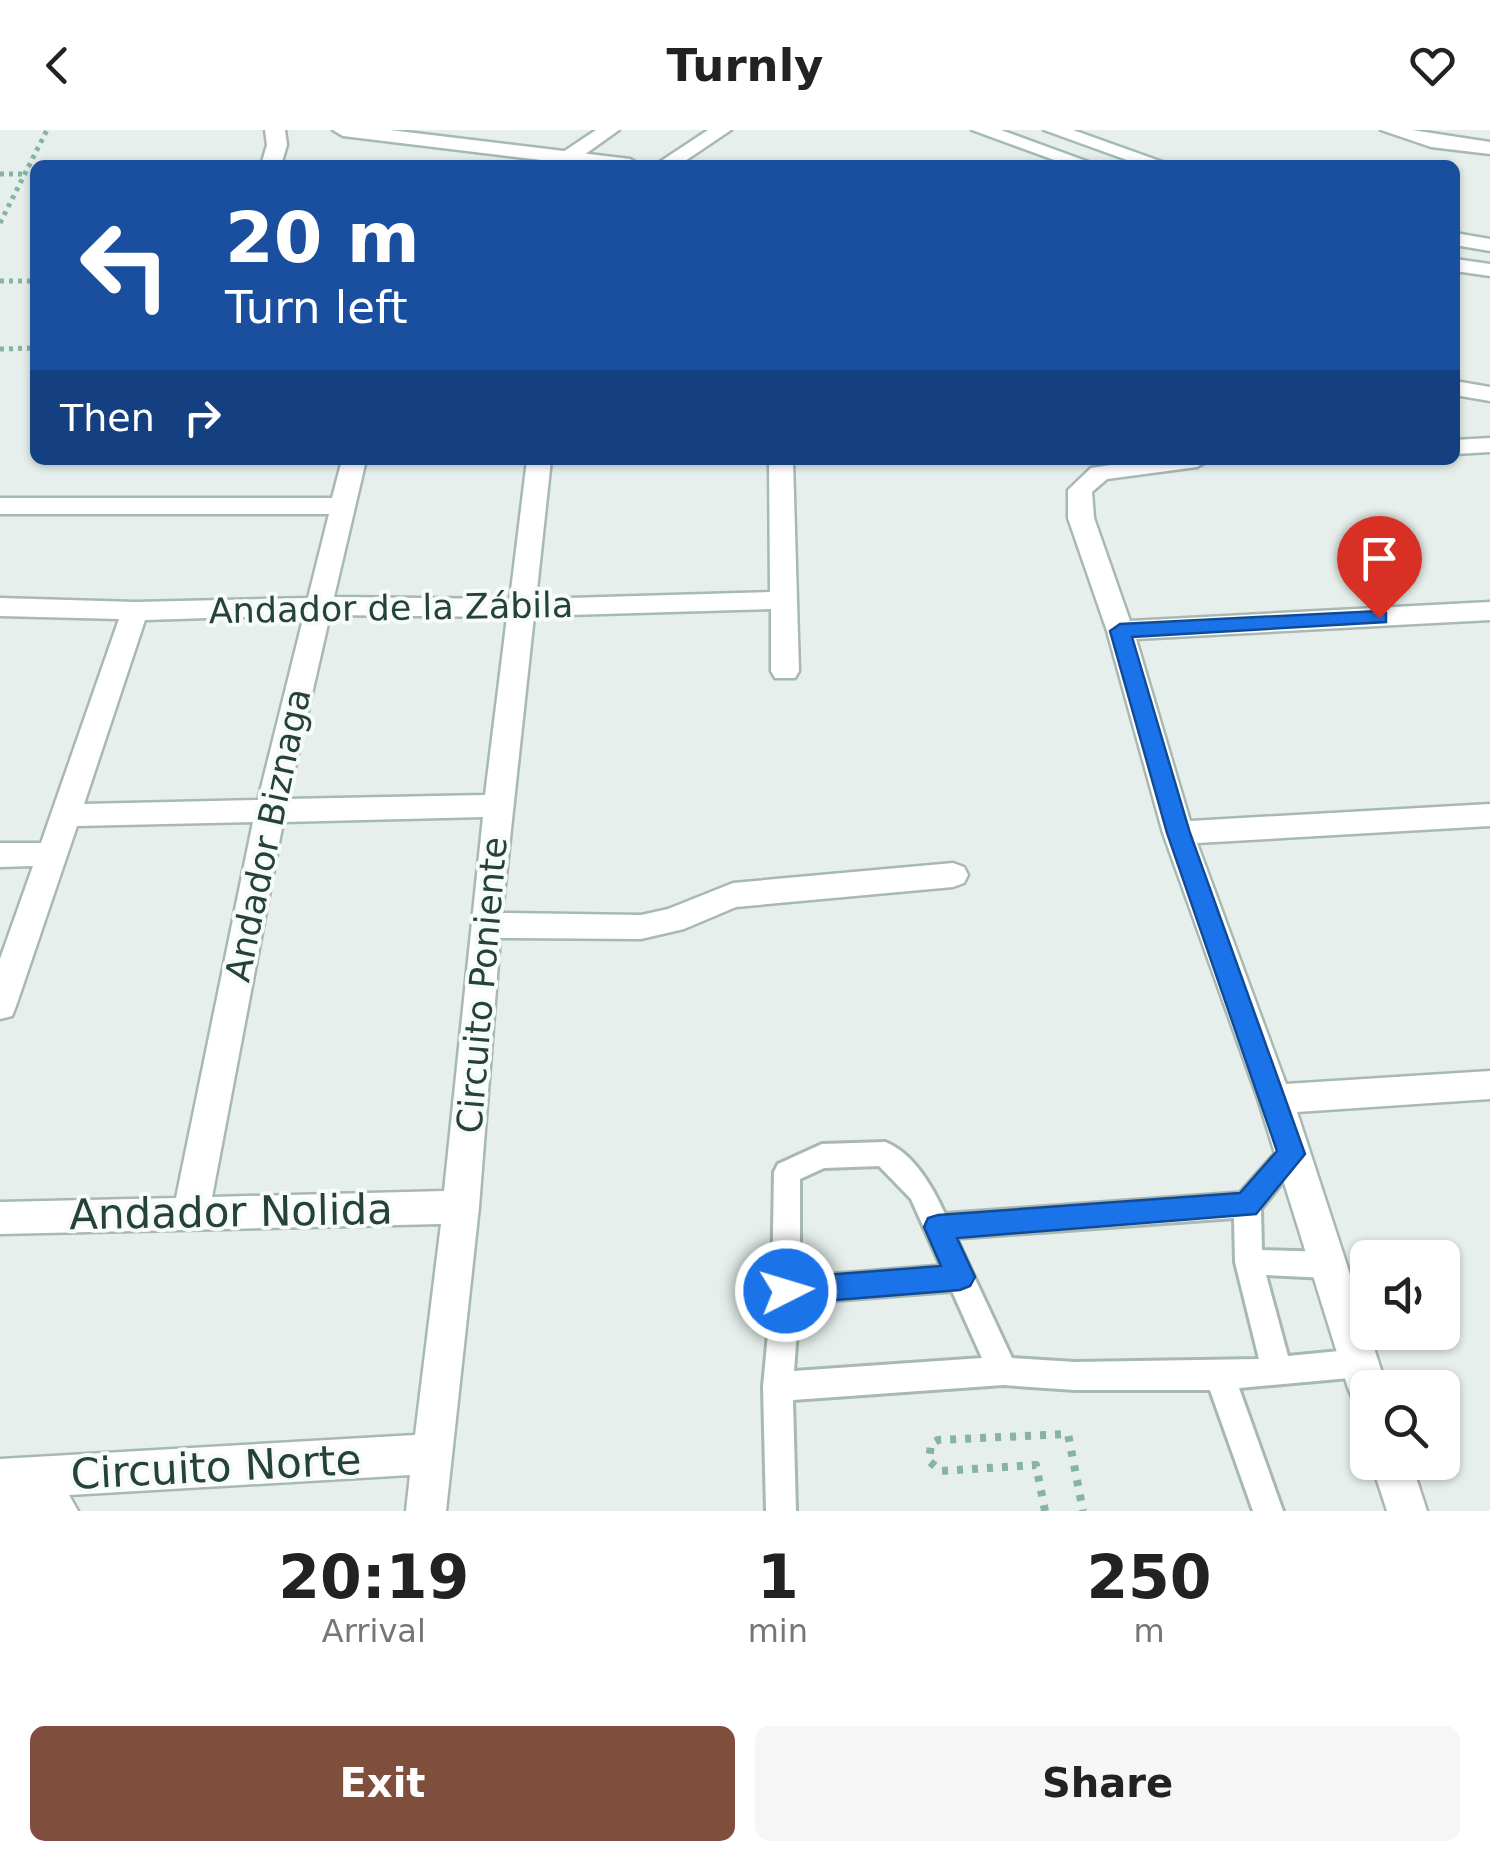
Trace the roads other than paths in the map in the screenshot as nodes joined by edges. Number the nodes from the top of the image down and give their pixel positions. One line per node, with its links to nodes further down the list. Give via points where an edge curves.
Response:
1 (276, 130): 9 (street)
2 (343, 130): 10 (street)
3 (610, 130): 11 (street)
4 (721, 130): 12 (street)
5 (982, 130): 13 (street)
6 (1054, 130): 14 (street)
7 (1391, 130): 8 (street)
8 (1490, 148)
9 (272, 160)
10 (560, 160)
11 (568, 160)
12 (673, 160)
13 (1070, 160)
14 (1146, 160)
15 (1460, 240): 16 (street)
16 (1490, 245)
17 (1460, 267): 18 (street)
18 (1490, 270)
19 (1460, 389): 20 (street)
20 (1490, 394)
21 (1490, 446): 22 (street)
22 (1460, 447)
23 (353, 465): 30 (street, Andador Biznaga)
24 (537, 465): 34 (street, Circuito Poniente)
25 (781, 465): 31 (street)
26 (1081, 465): 28 (street)
27 (1149, 465): 28 (street)
28 (1100, 473): 37 (street, via 1080,490 1081,518)
29 (0, 506): 30 (street)
30 (342, 506): 32 (street, Andador Biznaga)
31 (783, 600): 34 (street, Andador de la Zábila); 38 (street)
32 (318, 606): 34 (street, Andador de la Zábila); 35 (street, Andador de la Zábila); 40 (street, Andador Biznaga)
33 (0, 607): 35 (street, Andador de la Zábila)
34 (520, 608): 39 (street, Circuito Poniente)
35 (135, 611): 41 (street)
36 (1490, 612): 37 (street)
37 (1120, 631): 43 (street)
38 (786, 671)
39 (499, 806): 40 (street); 47 (street, Circuito Poniente)
40 (270, 811): 41 (street); 54 (street, Andador Biznaga)
41 (65, 815): 44 (street)
42 (1490, 815): 43 (street)
43 (1178, 833): 50 (street)
44 (52, 854): 45 (street); 48 (street)
45 (0, 855)
46 (953, 875): 47 (street, via 733,896 642,927)
47 (485, 924): 53 (street, Circuito Poniente)
48 (0, 1006)
49 (1490, 1085): 50 (street)
50 (1274, 1099): 51 (street)
51 (1292, 1154): 52 (lane); 58 (street)
52 (1246, 1205): 56 (lane); 57 (lane)
53 (461, 1207): 54 (street, Andador Nolida); 67 (street, Circuito Poniente)
54 (191, 1212): 55 (street, Andador Nolida)
55 (0, 1218)
56 (938, 1227): 59 (lane); 60 (lane, via 922,1191 885,1154 822,1156 786,1172)
57 (1249, 1262): 58 (lane); 63 (lane)
58 (1328, 1265): 61 (street)
59 (960, 1277): 60 (lane); 62 (lane)
60 (786, 1291): 66 (lane)
61 (1362, 1370)
62 (1002, 1371): 65 (lane); 66 (lane)
63 (1278, 1371): 64 (lane); 65 (lane)
64 (1350, 1375)
65 (1220, 1376): 74 (lane)
66 (778, 1388): 73 (lane)
67 (431, 1454): 68 (street, Circuito Norte); 72 (street, Circuito Poniente)
68 (0, 1479)
69 (1397, 1480): 75 (street)
70 (0, 1501): 71 (street)
71 (58, 1511)
72 (426, 1511)
73 (781, 1511)
74 (1268, 1511)
75 (1407, 1511)

